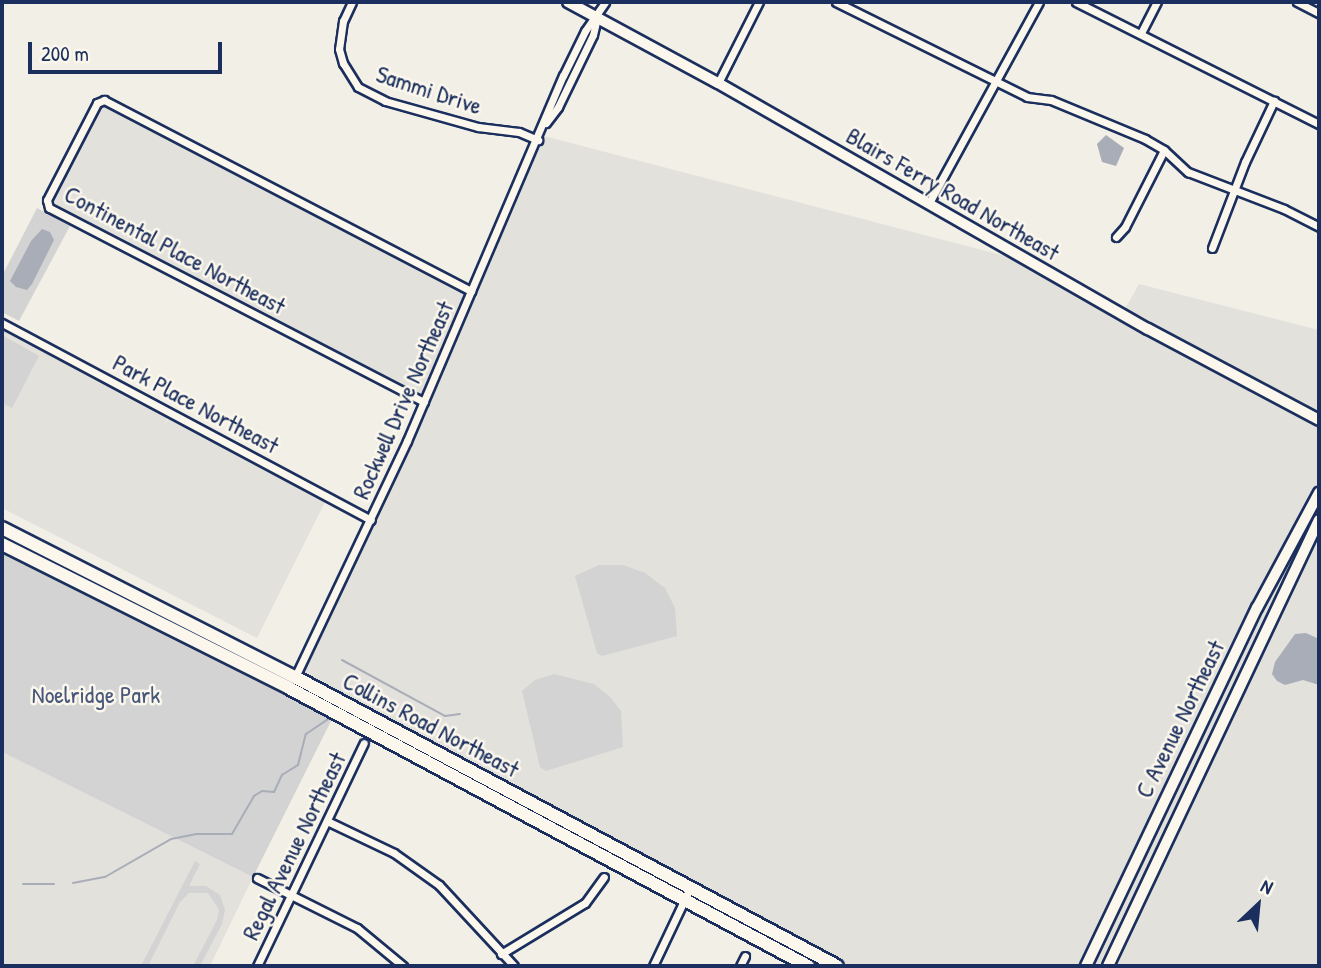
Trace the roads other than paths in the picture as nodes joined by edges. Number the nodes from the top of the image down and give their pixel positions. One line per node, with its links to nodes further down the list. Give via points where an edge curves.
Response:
1 (338, 2): 10 (street)
2 (568, 2): 12 (main road, Blairs Ferry Road Northeast)
3 (605, 2): 12 (street, Rockwell Drive Northeast)
4 (759, 2): 15 (street)
5 (836, 2): 14 (street)
6 (1040, 2): 14 (street)
7 (1076, 2): 13 (street)
8 (1157, 2): 13 (street)
9 (1297, 2): 11 (street)
10 (350, 4): 18 (street, Sammi Drive, via 339,35 342,63 358,87 371,96)
11 (1319, 13)
12 (597, 17): 15 (main road, Blairs Ferry Road Northeast); 18 (street, Rockwell Drive Northeast, via 564,96)
13 (1141, 33): 16 (street)
14 (997, 82): 19 (street, via 1027,97 1051,100); 21 (street)
15 (718, 83): 21 (main road, Blairs Ferry Road Northeast)
16 (1274, 101): 17 (street); 20 (street)
17 (1319, 124)
18 (537, 140): 25 (street, Rockwell Drive Northeast)
19 (1164, 150): 20 (street, via 1188,172); 23 (street)
20 (1234, 190): 22 (street); 24 (street)
21 (929, 203): 28 (main road, Blairs Ferry Road Northeast, via 1137,323)
22 (1319, 227)
23 (1116, 237)
24 (1212, 248)
25 (471, 290): 27 (street, Rockwell Drive Northeast); 27 (street, Continental Place Northeast, via 104,100 97,103 47,200 49,208)
26 (2, 323): 30 (street, Park Place Northeast)
27 (424, 402): 30 (street, Rockwell Drive Northeast)
28 (1319, 420)
29 (1319, 493): 50 (main road, C Avenue Northeast, via 1257,608)
30 (371, 520): 34 (street, Rockwell Drive Northeast)
31 (1319, 520): 51 (main road, C Avenue Northeast)
32 (2, 528): 34 (highway, Collins Road Northeast)
33 (2, 544): 34 (highway, Collins Road Northeast)
34 (292, 683): 39 (highway, Collins Road Northeast)
35 (364, 743): 36 (street, Regal Avenue Northeast)
36 (327, 821): 40 (street, Regal Avenue Northeast); 41 (street, via 417,868 461,906)
37 (604, 877): 41 (street, via 578,909)
38 (257, 878): 40 (street)
39 (687, 893): 46 (street); 48 (highway, Collins Road Northeast); 49 (highway, Collins Road Northeast)
40 (291, 895): 43 (street, Regal Avenue Northeast); 44 (street, via 357,928)
41 (501, 954): 45 (street)
42 (745, 956): 47 (street)
43 (257, 966)
44 (403, 966)
45 (514, 966)
46 (653, 966)
47 (740, 966)
48 (808, 966)
49 (837, 966)
50 (1086, 966)
51 (1108, 966)

